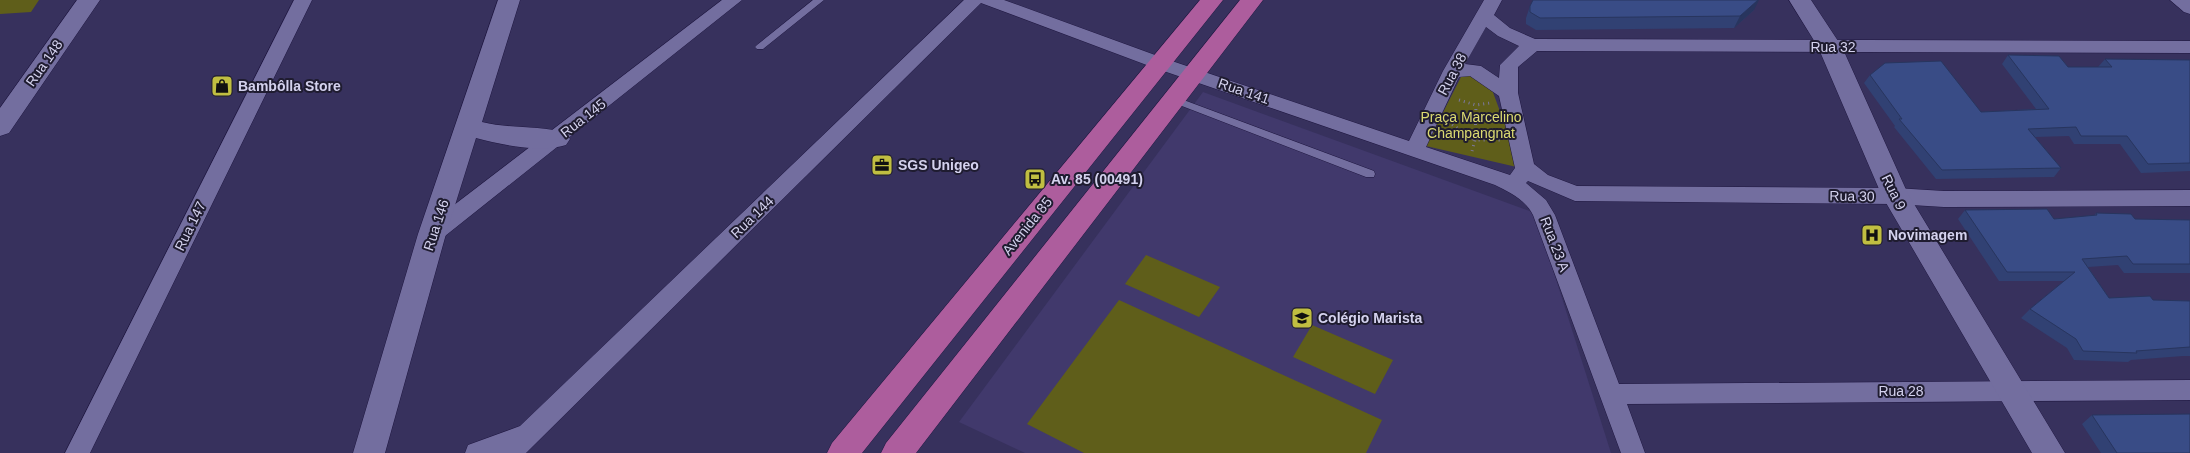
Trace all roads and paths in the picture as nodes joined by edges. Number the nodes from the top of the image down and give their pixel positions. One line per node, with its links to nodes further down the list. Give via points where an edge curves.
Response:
1 (88, 0): 27 (street, Rua 148)
2 (303, 0): 46 (street, Rua 147)
3 (509, 0): 28 (street, Rua 146)
4 (733, 0): 29 (street, Rua 145)
5 (818, 0): 15 (lane)
6 (974, 0): 45 (street, Rua 144)
7 (987, 0): 18 (street, Rua 141)
8 (1212, 0): 18 (main road, Avenida 85)
9 (1252, 0): 20 (main road)
10 (1800, 0): 16 (street, Rua 9)
11 (2179, 0): 13 (street)
12 (1489, 8): 14 (street, Rua 32, via 1504,32); 19 (street, Rua 38)
13 (2190, 8)
14 (1532, 45): 16 (street, Rua 32); 22 (street, via 1509,65)
15 (760, 47)
16 (1830, 47): 17 (street, Rua 32); 38 (street, Rua 9)
17 (2190, 47)
18 (1159, 63): 20 (street, Rua 141); 50 (main road, Avenida 85)
19 (1452, 71): 22 (street, via 1474,70); 32 (street, Rua 38)
20 (1193, 74): 23 (main road); 32 (street, Rua 141)
21 (1454, 95): 24 (path, via 1465,103)
22 (1497, 97): 24 (path); 25 (path); 34 (street)
23 (1173, 99): 35 (lane); 51 (main road)
24 (1476, 105): 30 (path)
25 (1496, 110)
26 (1441, 118): 30 (path)
27 (0, 127)
28 (468, 127): 29 (street, via 524,139); 41 (street, Rua 146)
29 (557, 139): 41 (street, Rua 145)
30 (1475, 140): 31 (path); 33 (path)
31 (1508, 140)
32 (1415, 150): 36 (street, Rua 141)
33 (1471, 157)
34 (1525, 168): 36 (street, via 1519,178); 37 (street, Rua 30, via 1541,180)
35 (1370, 174)
36 (1502, 180): 40 (street, Rua 23 A, via 1529,196)
37 (1575, 193): 38 (street, Rua 30); 40 (street, via 1561,199)
38 (1894, 196): 39 (street, Rua 30, via 1944,200); 43 (street, Rua 9)
39 (2190, 198)
40 (1544, 215): 44 (street, Rua 23 A)
41 (432, 234): 47 (street, Rua 146)
42 (2190, 390): 43 (street, Rua 28)
43 (2010, 391): 44 (street, Rua 28); 53 (street, Rua 9)
44 (1612, 394): 52 (street, Rua 23 A)
45 (530, 433): 48 (street, Rua 144); 49 (street, Rua 144)
46 (77, 453)
47 (369, 453)
48 (477, 453)
49 (509, 453)
50 (843, 453)
51 (897, 453)
52 (1633, 453)
53 (2049, 453)

